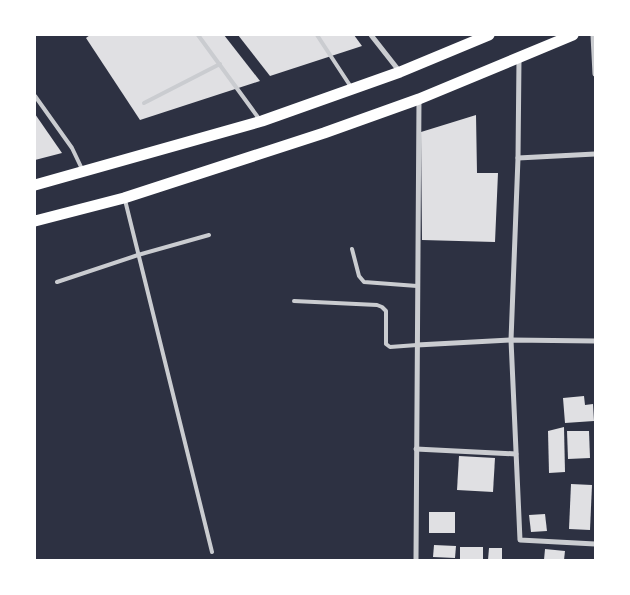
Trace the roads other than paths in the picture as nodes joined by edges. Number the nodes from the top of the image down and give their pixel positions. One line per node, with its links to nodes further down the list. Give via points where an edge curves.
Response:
1 (198, 35): 8 (lane)
2 (316, 35): 11 (lane)
3 (371, 35): 9 (street)
4 (488, 35): 9 (main road)
5 (573, 35): 7 (main road)
6 (593, 35): 10 (street)
7 (519, 58): 13 (main road); 17 (street)
8 (220, 64): 14 (lane); 15 (lane)
9 (400, 72): 11 (main road)
10 (595, 74)
11 (352, 90): 15 (main road)
12 (35, 96): 18 (lane, via 72,148)
13 (419, 100): 20 (main road); 26 (street)
14 (144, 103)
15 (262, 121): 18 (main road)
16 (595, 154): 17 (street)
17 (518, 158): 28 (street)
18 (82, 172): 19 (main road)
19 (35, 185)
20 (124, 198): 21 (main road); 24 (lane)
21 (35, 221)
22 (209, 235): 24 (lane)
23 (352, 249): 26 (lane, via 358,276 364,282)
24 (138, 255): 25 (lane); 34 (lane)
25 (57, 282)
26 (418, 286): 30 (street)
27 (294, 301): 30 (lane, via 377,304 386,311 387,346)
28 (511, 340): 29 (street); 30 (street); 32 (street)
29 (595, 341)
30 (417, 345): 31 (street)
31 (416, 449): 32 (street); 35 (street)
32 (516, 454): 33 (street, via 520,540)
33 (595, 544)
34 (212, 552)
35 (416, 560)

